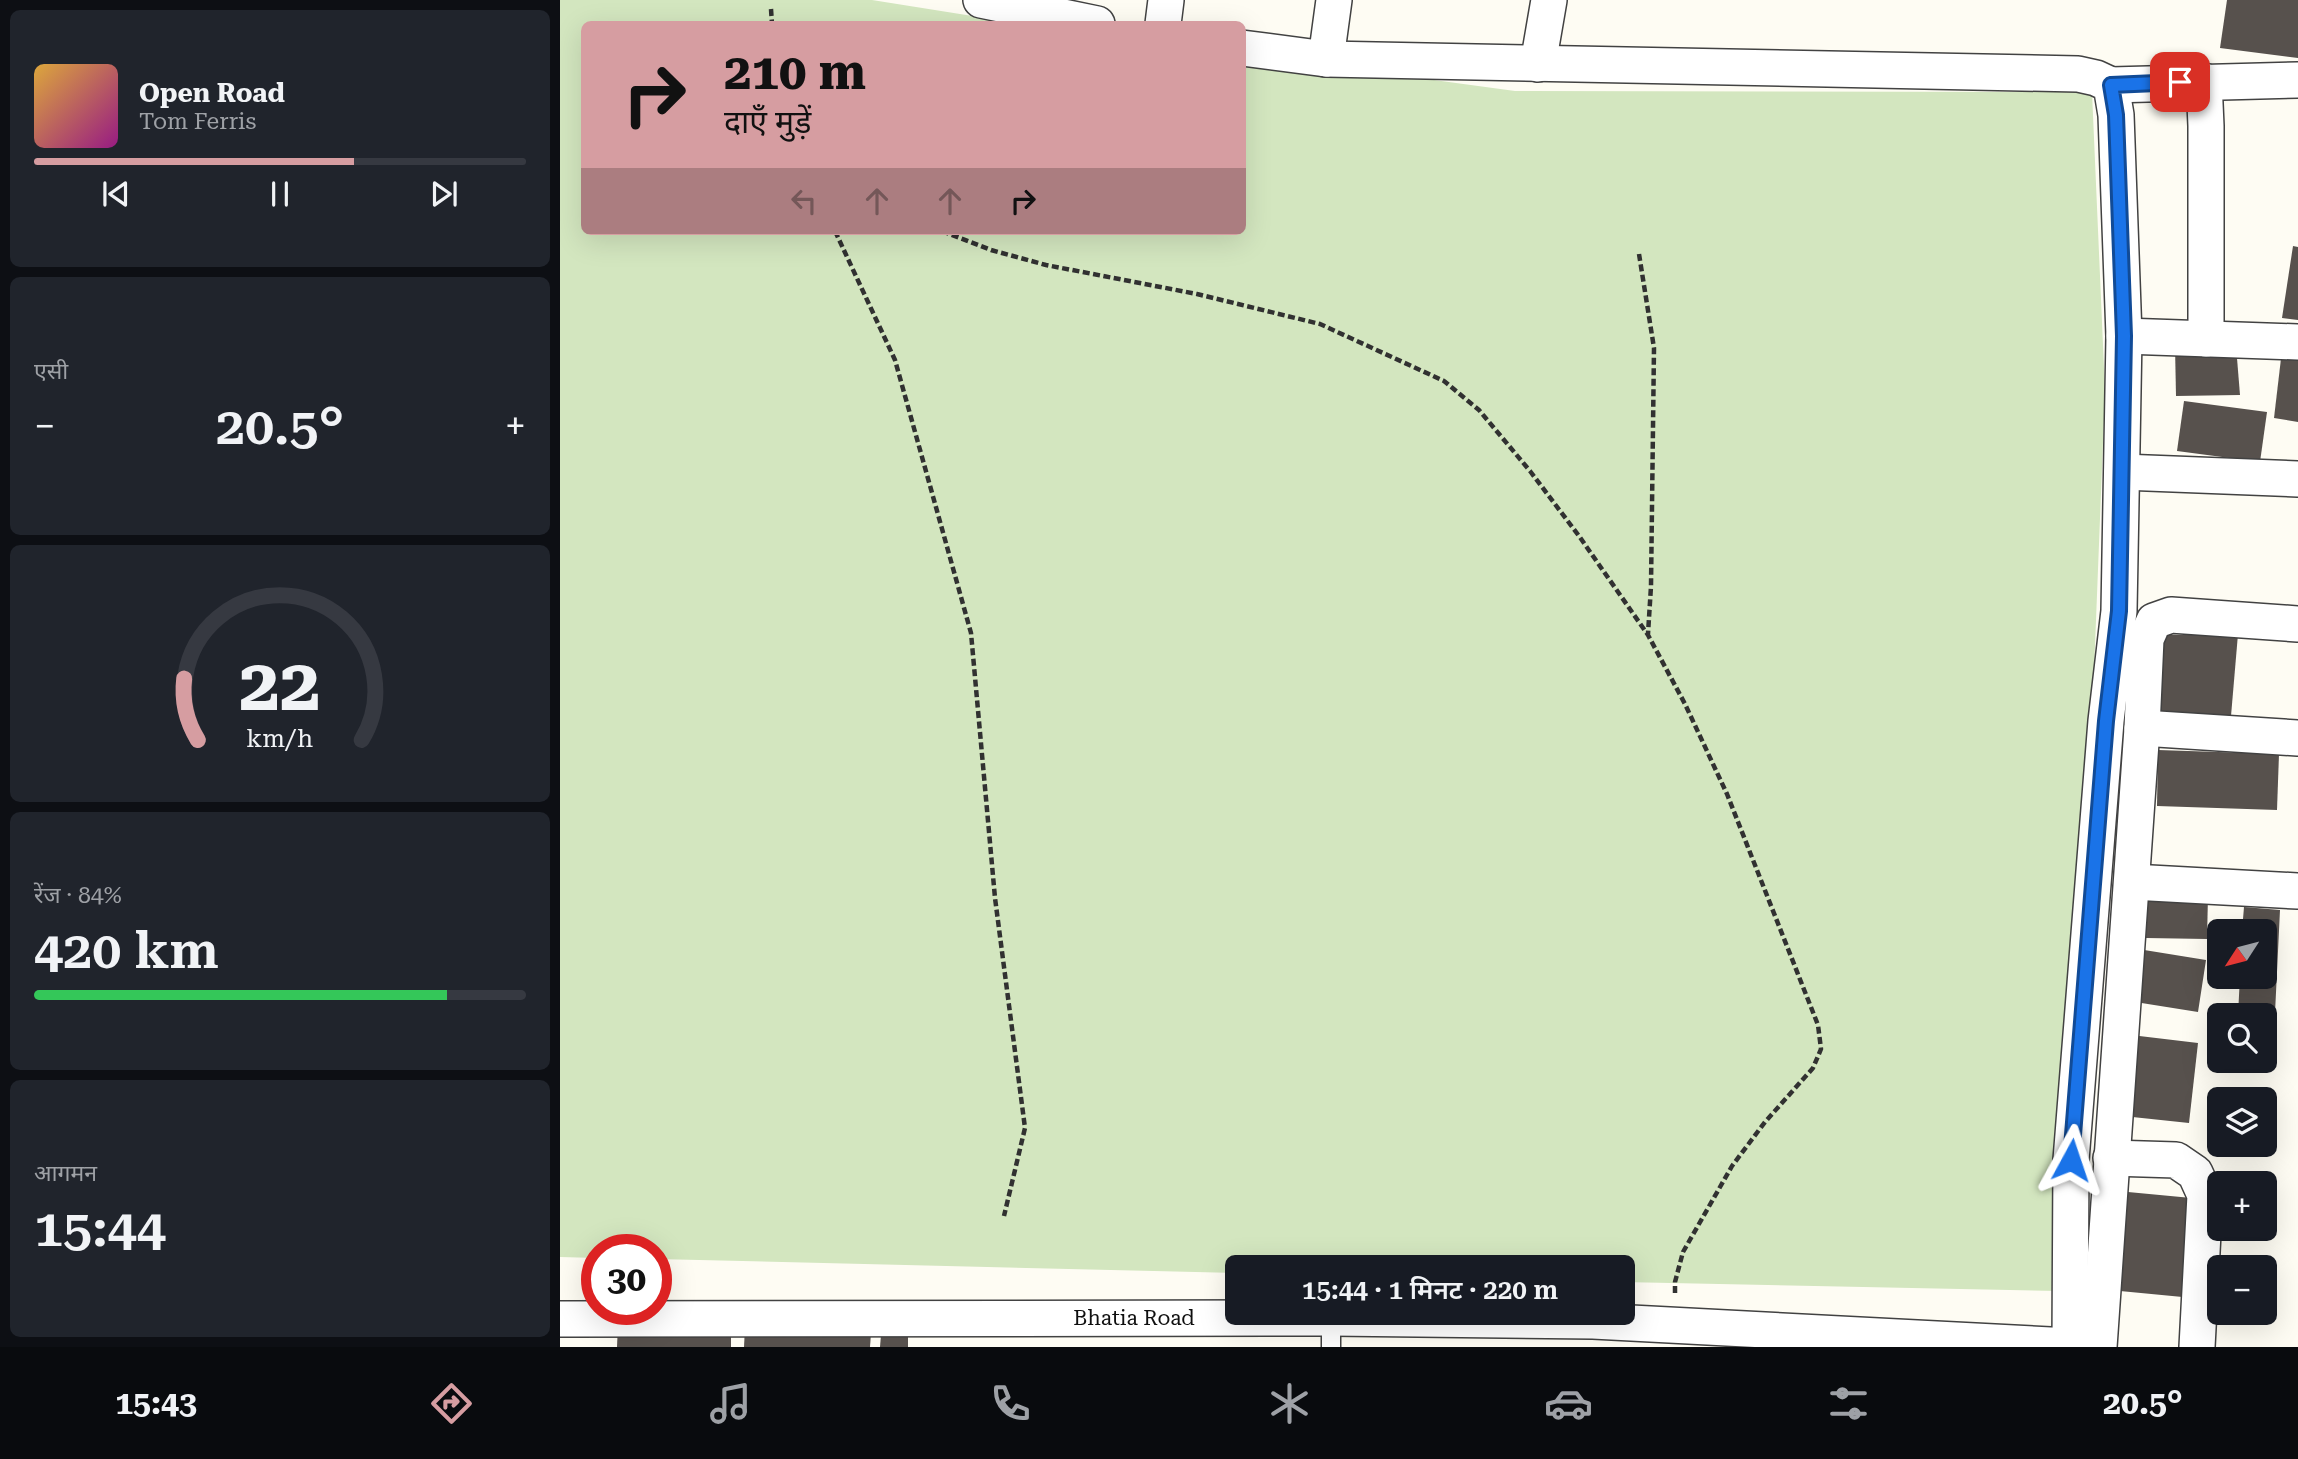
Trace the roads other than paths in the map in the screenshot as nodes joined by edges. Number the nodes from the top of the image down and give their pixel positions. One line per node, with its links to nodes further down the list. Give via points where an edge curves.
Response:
1 (981, 0): 5 (street)
2 (1166, 0): 7 (street)
3 (1334, 0): 9 (street)
4 (1549, 0): 10 (street)
5 (1035, 6): 6 (street)
6 (1087, 21)
7 (1163, 21)
8 (1246, 49): 9 (street)
9 (1326, 59): 10 (street)
10 (1538, 64): 13 (street, via 2078,74)
11 (2298, 80): 12 (street)
12 (2204, 81): 13 (street); 15 (street)
13 (2111, 85): 14 (street)
14 (2124, 336): 15 (street); 17 (street)
15 (2206, 339): 16 (street)
16 (2298, 342)
17 (2122, 472): 18 (street); 29 (street, via 2119,611 2071,1160)
18 (2298, 479)
19 (2298, 624): 20 (street, via 2171,615 2154,621 2146,639)
20 (2142, 728): 21 (street); 22 (street)
21 (2298, 738)
22 (2132, 882): 23 (street); 24 (street)
23 (2298, 891)
24 (2111, 1158): 29 (street); 30 (street, via 2176,1160 2195,1173 2205,1195)
25 (571, 1328): 26 (street, Bhatia Road)
26 (1331, 1332): 27 (street, Bhatia Road)
27 (1593, 1334): 28 (street, Bhatia Road, via 1676,1325)
28 (1835, 1340): 29 (street, Bhatia Road)
29 (2088, 1347)
30 (2197, 1347)

